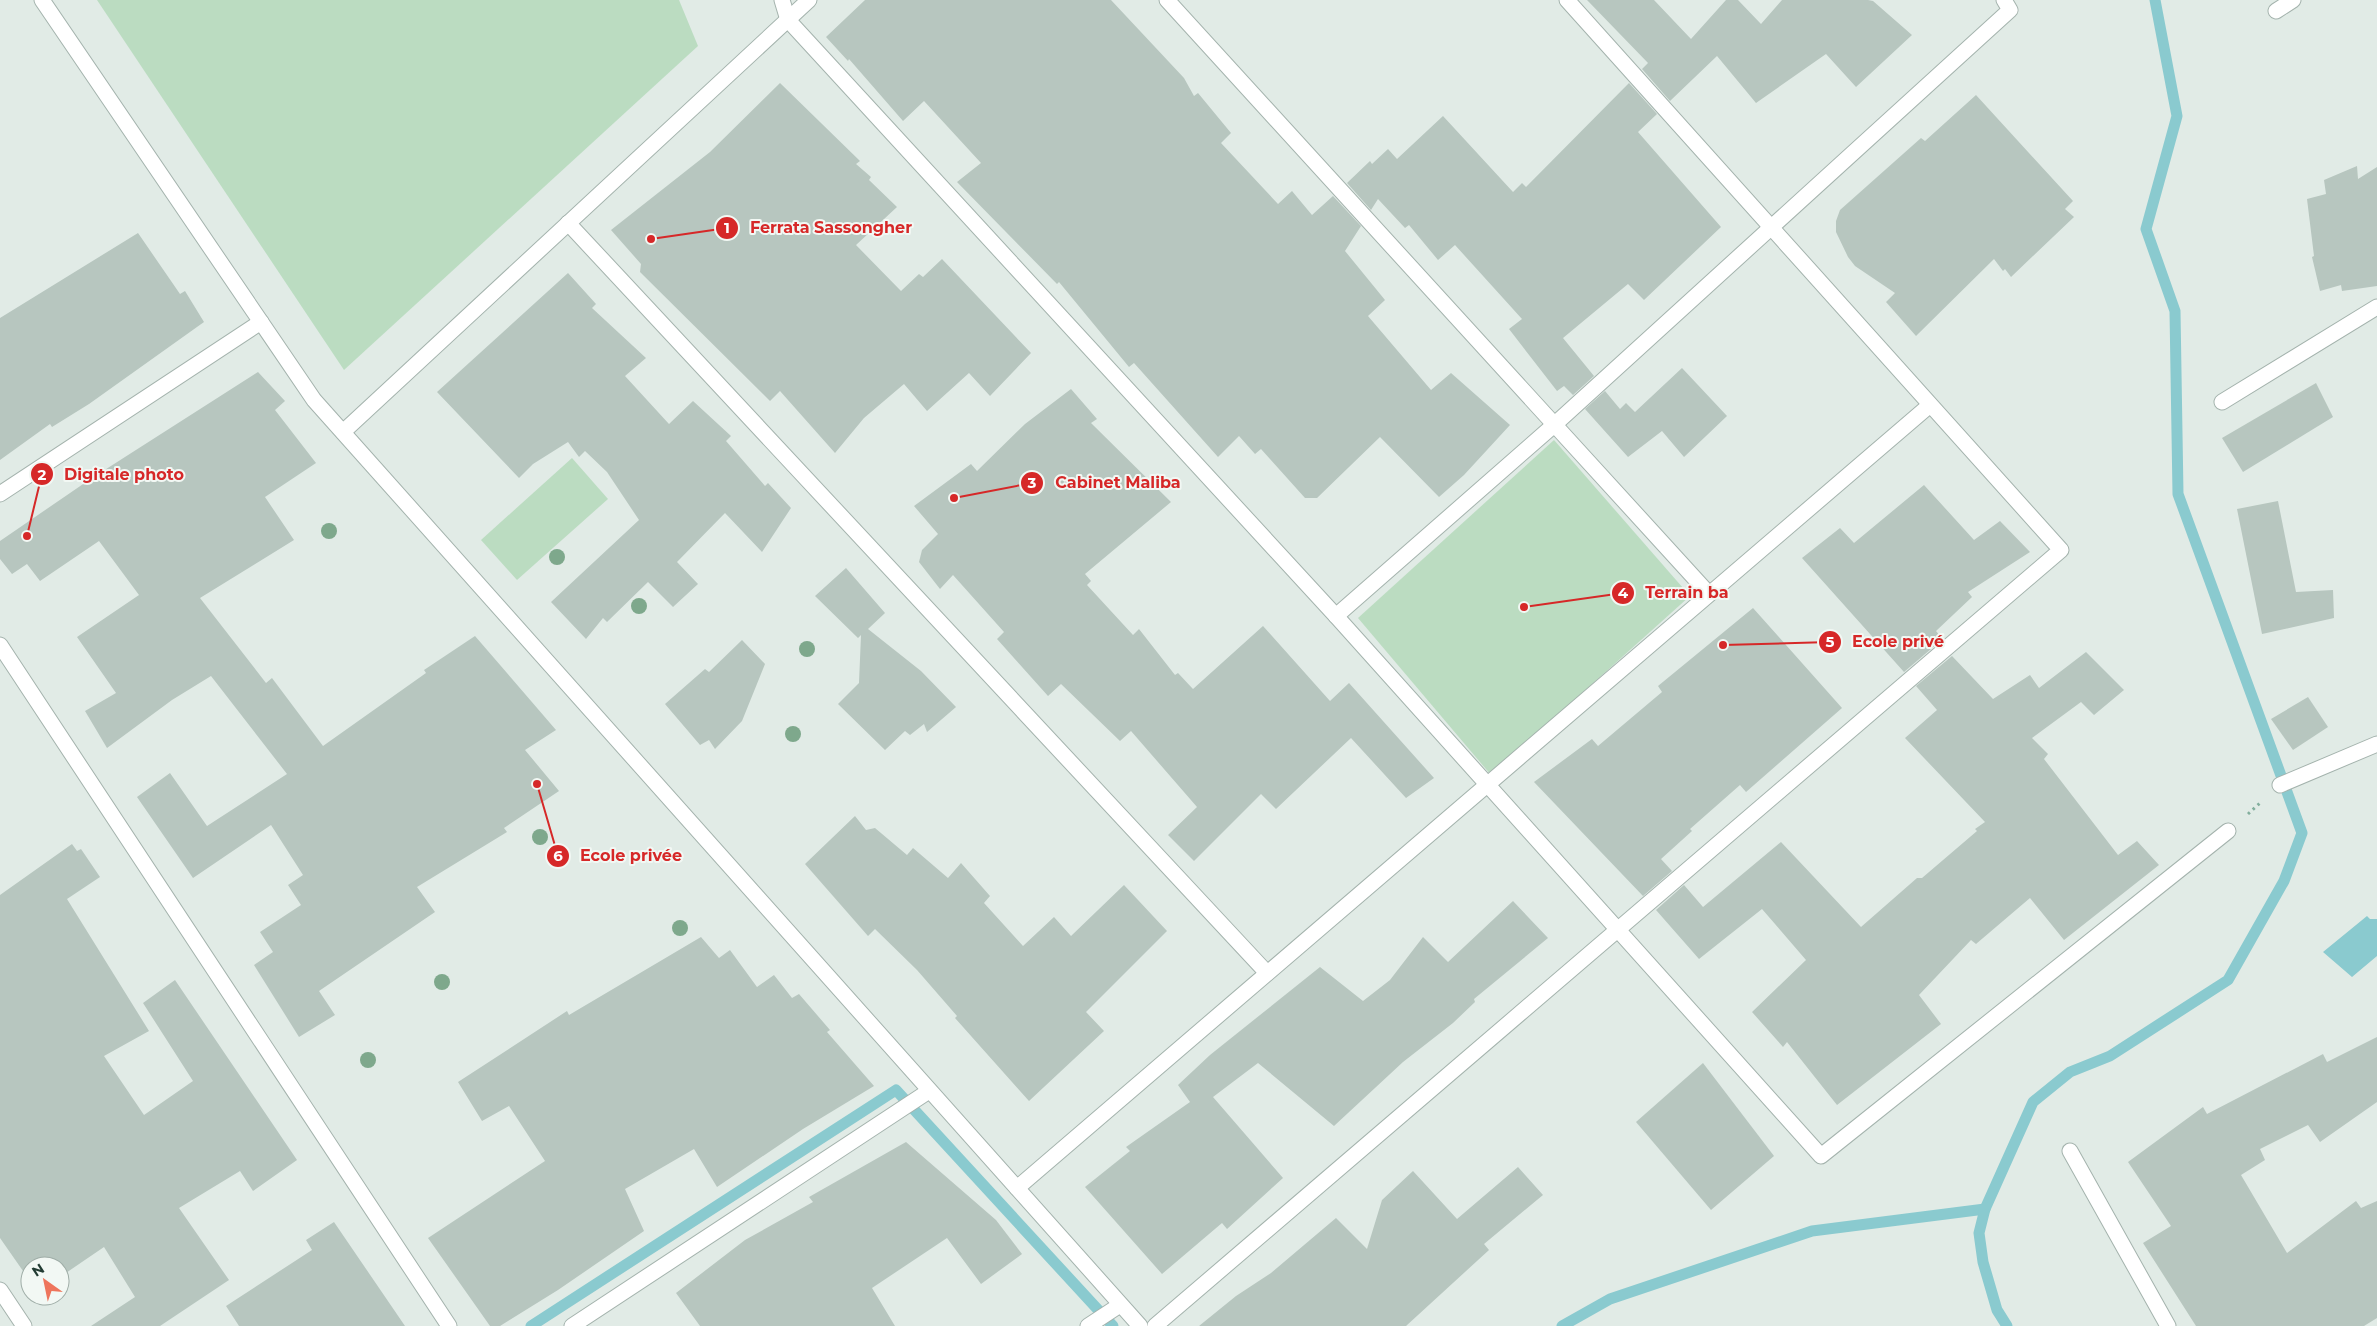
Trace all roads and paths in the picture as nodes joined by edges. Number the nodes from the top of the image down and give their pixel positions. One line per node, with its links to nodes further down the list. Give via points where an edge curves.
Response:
1 (42, 0): 13 (street)
2 (782, 0): 9 (street)
3 (810, 0): 9 (street)
4 (1167, 0): 16 (street)
5 (1567, 0): 11 (street)
6 (2004, 0): 11 (street, via 2010,10)
7 (2293, 0): 8 (street)
8 (2276, 11)
9 (788, 20): 10 (street); 20 (street)
10 (568, 223): 17 (street); 27 (street)
11 (1771, 227): 15 (street); 16 (street)
12 (2377, 307): 14 (street)
13 (261, 322): 17 (street, via 314,400); 18 (street)
14 (2222, 402)
15 (1930, 405): 19 (street); 26 (street, via 2061,550)
16 (1554, 425): 19 (street); 20 (street)
17 (343, 432): 28 (street)
18 (0, 494)
19 (1709, 594): 24 (street)
20 (1336, 616): 24 (street)
21 (0, 645): 34 (street)
22 (2377, 744): 23 (street)
23 (2280, 785): 25 (path)
24 (1486, 786): 26 (street); 27 (street)
25 (2228, 831): 26 (street, via 1821,1156)
26 (1618, 929): 38 (street)
27 (1267, 973): 30 (street)
28 (929, 1091): 30 (street); 35 (street)
29 (2070, 1152): 39 (street)
30 (1017, 1188): 32 (street)
31 (0, 1290): 33 (street)
32 (1120, 1305): 36 (street); 37 (street)
33 (24, 1326)
34 (449, 1326)
35 (572, 1326)
36 (1088, 1326)
37 (1140, 1326)
38 (1155, 1326)
39 (2168, 1326)

